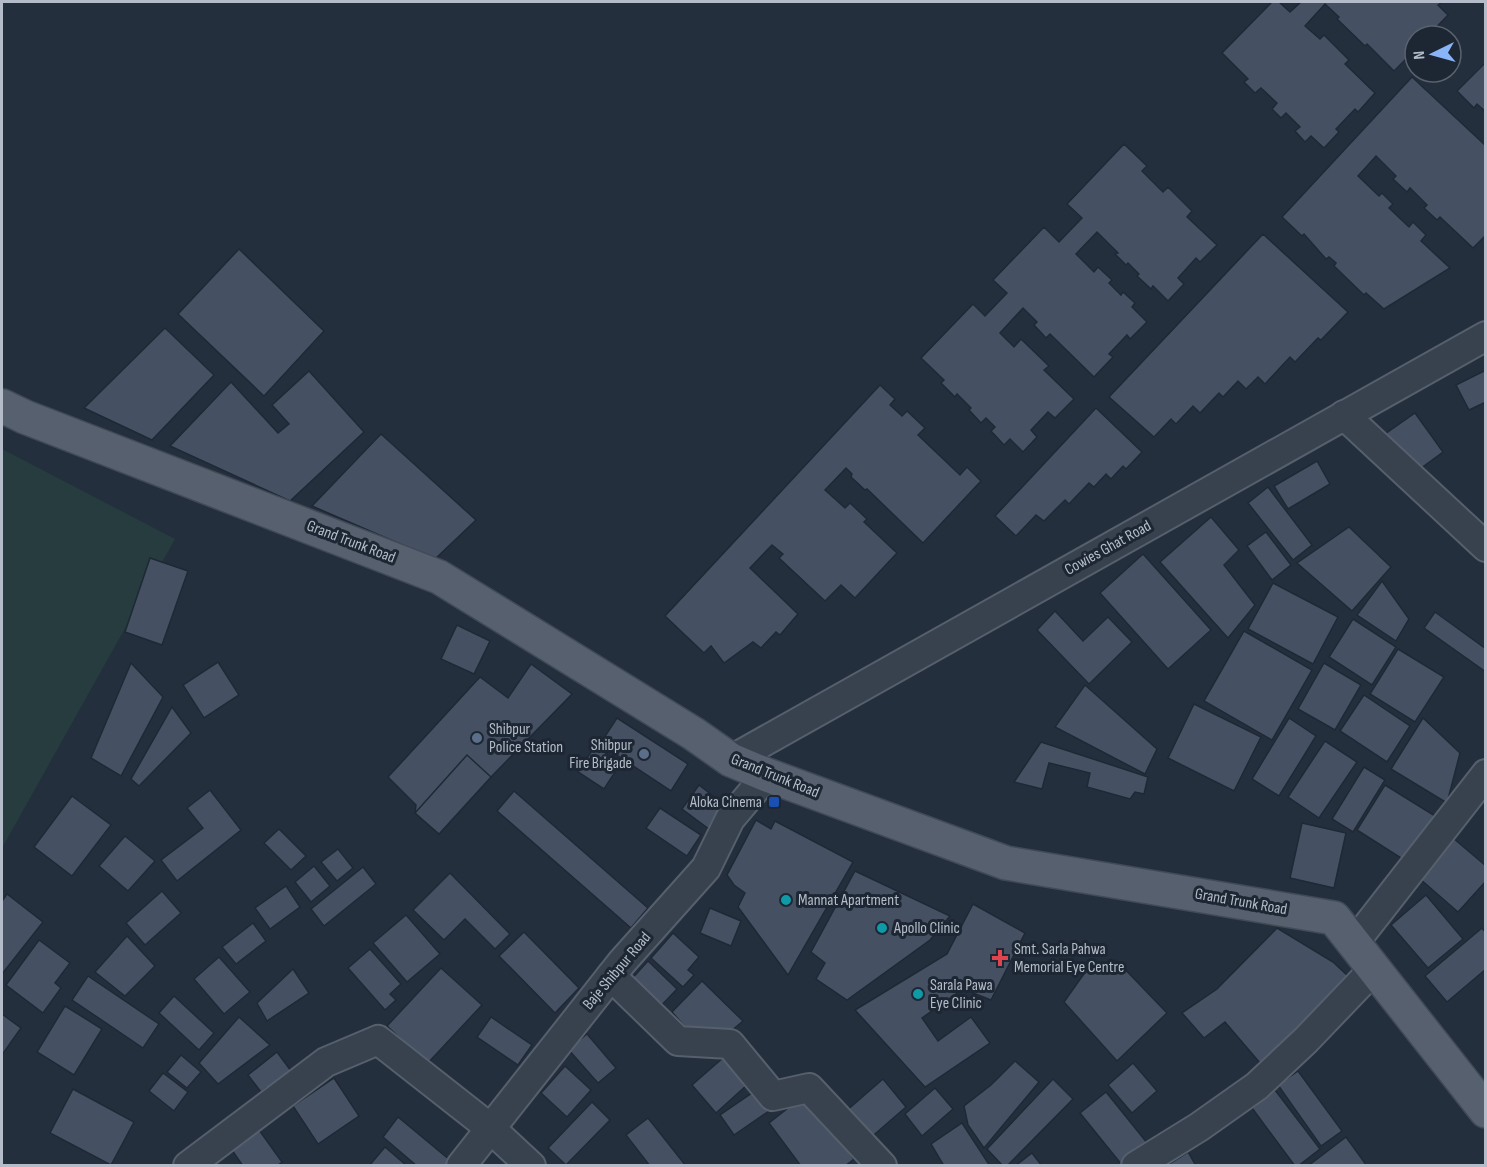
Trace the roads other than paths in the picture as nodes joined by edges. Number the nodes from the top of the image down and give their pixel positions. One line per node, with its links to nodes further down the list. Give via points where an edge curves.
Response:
1 (1485, 336): 3 (street, Cowies Ghat Road)
2 (2, 406): 5 (main road, Grand Trunk Road, via 439,577)
3 (1344, 416): 4 (street); 5 (street, Cowies Ghat Road)
4 (1485, 547)
5 (731, 760): 7 (main road, Grand Trunk Road)
6 (1485, 774): 8 (street)
7 (767, 775): 8 (main road, Grand Trunk Road, via 1006,863 1334,918); 10 (street, Baje Shibpur Road, via 730,819 706,868)
8 (1354, 943): 9 (main road, Grand Trunk Road)
9 (1374, 969): 11 (main road, Grand Trunk Road); 17 (street, via 1257,1086)
10 (611, 976): 12 (street, Baje Shibpur Road); 16 (street, via 678,1041 730,1044 773,1096 809,1088)
11 (1485, 1111)
12 (490, 1128): 13 (street, via 378,1040 326,1062); 14 (street, Baje Shibpur Road); 15 (street)
13 (188, 1166)
14 (461, 1166)
15 (531, 1166)
16 (882, 1166)
17 (1136, 1166)

